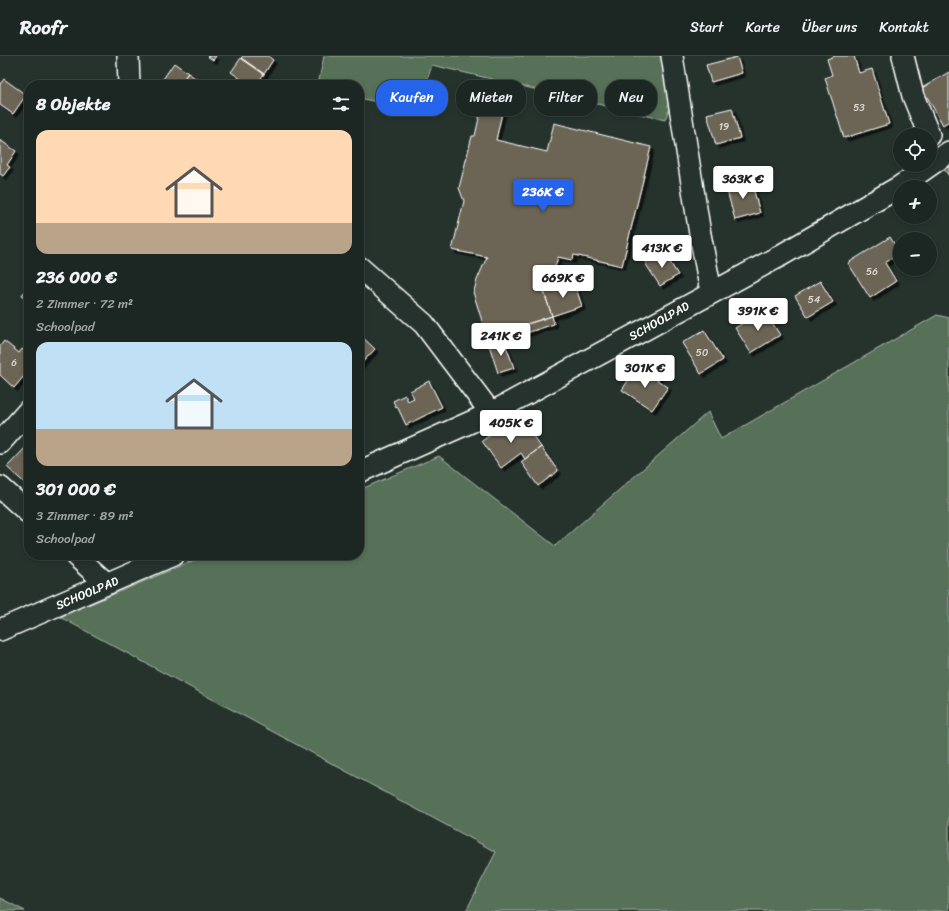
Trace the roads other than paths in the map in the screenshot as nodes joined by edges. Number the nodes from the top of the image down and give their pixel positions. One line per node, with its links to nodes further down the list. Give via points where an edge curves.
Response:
1 (128, 56): 4 (street)
2 (672, 56): 9 (street)
3 (903, 56): 5 (street, via 913,96)
4 (129, 80)
5 (927, 128)
6 (937, 146): 7 (street)
7 (944, 156): 9 (street, SCHOOLPAD, via 899,187 778,257)
8 (364, 271): 10 (street, via 424,324)
9 (711, 292): 10 (street, SCHOOLPAD)
10 (491, 413): 13 (street, SCHOOLPAD)
11 (24, 416): 12 (street)
12 (0, 443)
13 (364, 470)
14 (0, 487): 15 (street)
15 (24, 509)
16 (81, 560): 18 (street)
17 (162, 560): 18 (street, SCHOOLPAD)
18 (107, 584): 19 (street, SCHOOLPAD)
19 (0, 630)

